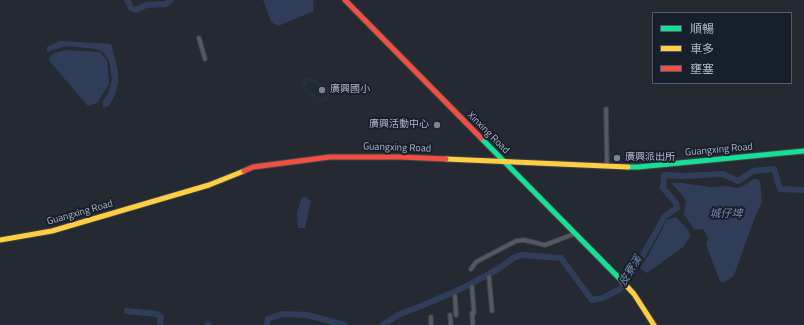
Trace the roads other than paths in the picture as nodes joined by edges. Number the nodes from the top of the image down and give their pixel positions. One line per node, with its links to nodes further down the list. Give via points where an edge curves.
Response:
1 (345, 0): 6 (street, Xinxing Road)
2 (199, 38): 3 (street)
3 (205, 59)
4 (606, 109): 7 (street)
5 (804, 150): 7 (street, Guangxing Road, via 638,167)
6 (503, 161): 7 (street, Guangxing Road); 8 (street, Xinxing Road); 9 (street, Guangxing Road, via 352,156 252,167 209,185 52,231)
7 (607, 166)
8 (574, 234): 10 (street, via 545,245 524,240 516,241 476,262); 21 (street, Xinxing Road, via 641,304)
9 (0, 240)
10 (471, 269)
11 (489, 278): 14 (street)
12 (472, 287): 20 (street)
13 (455, 296): 16 (street)
14 (492, 311)
15 (450, 315): 19 (street)
16 (456, 315)
17 (431, 317): 18 (street)
18 (431, 325)
19 (451, 325)
20 (473, 325)
21 (654, 325)

